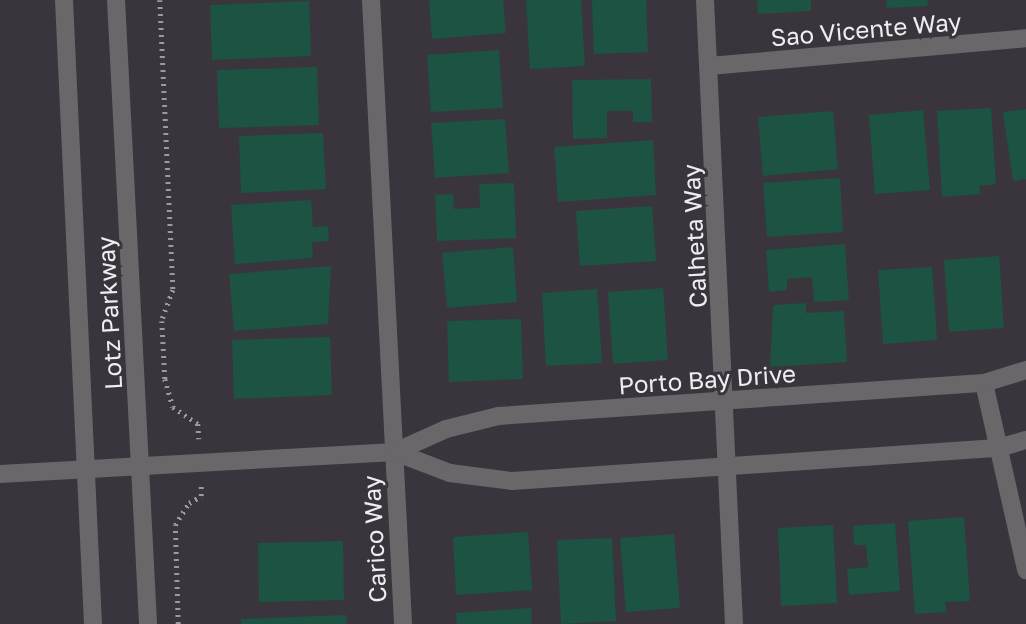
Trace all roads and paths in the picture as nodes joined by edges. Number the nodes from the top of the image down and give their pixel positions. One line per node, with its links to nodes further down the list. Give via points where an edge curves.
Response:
1 (64, 0): 16 (street, Lotz Parkway)
2 (116, 0): 15 (street, Lotz Parkway)
3 (160, 0): 14 (path, via 173,290 162,321 165,379 173,407 198,424)
4 (371, 0): 13 (street)
5 (705, 0): 7 (street, Calheta Way)
6 (1026, 38): 7 (street, Sao Vicente Way)
7 (709, 66): 10 (street, Calheta Way)
8 (1026, 370): 9 (street, Porto Bay Drive)
9 (984, 383): 10 (street, Porto Bay Drive); 12 (street)
10 (728, 402): 13 (street, Porto Bay Drive, via 498,416 446,429); 17 (street, Calheta Way)
11 (1026, 440): 12 (street, Porto Bay Drive)
12 (998, 448): 17 (street, Porto Bay Drive); 19 (street)
13 (395, 452): 14 (street, Porto Bay Drive); 17 (street, Porto Bay Drive, via 450,473 512,481); 23 (street, Carico Way)
14 (200, 465): 15 (street, Porto Bay Drive); 22 (path, via 201,496 189,503 175,525)
15 (141, 466): 16 (street, Porto Bay Drive); 21 (street, Lotz Parkway)
16 (88, 468): 18 (street, Porto Bay Drive); 20 (street, Lotz Parkway)
17 (729, 470): 24 (street, Calheta Way)
18 (0, 474)
19 (1026, 570)
20 (93, 624)
21 (148, 624)
22 (178, 624)
23 (403, 624)
24 (734, 624)

